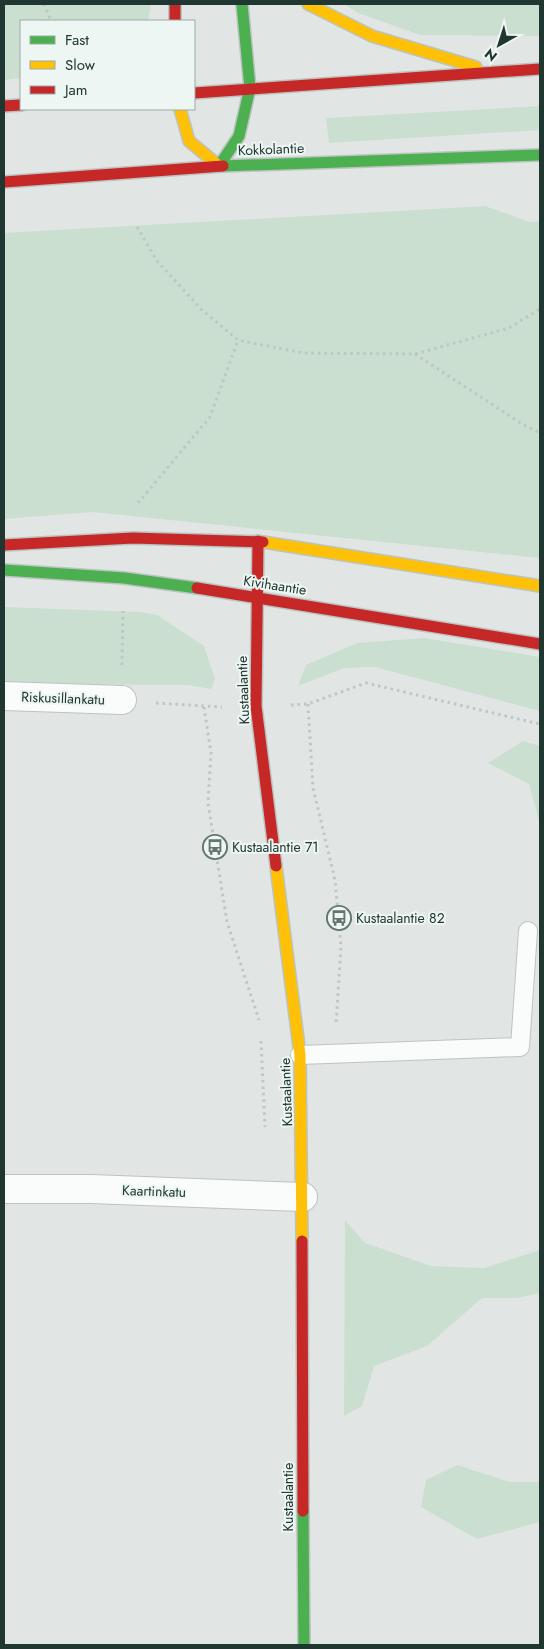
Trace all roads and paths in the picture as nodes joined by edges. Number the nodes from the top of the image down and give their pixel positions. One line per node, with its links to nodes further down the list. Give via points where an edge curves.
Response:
1 (44, 4): 5 (path)
2 (175, 4): 6 (main road)
3 (242, 4): 9 (main road)
4 (308, 4): 8 (main road, via 372,36)
5 (51, 20)
6 (175, 20)
7 (540, 70): 8 (main road)
8 (495, 72): 9 (main road)
9 (250, 88): 10 (main road); 15 (main road, via 239,136)
10 (195, 93)
11 (20, 105): 12 (main road)
12 (4, 106)
13 (180, 110): 15 (main road, via 189,141)
14 (540, 155): 15 (main road, Kokkolantie)
15 (219, 166): 16 (main road, Kokkolantie)
16 (4, 182)
17 (137, 227): 19 (path, via 157,261 202,310 238,340 303,353)
18 (540, 309): 19 (path, via 509,328)
19 (416, 354): 20 (path)
20 (540, 433)
21 (258, 541): 22 (main road, via 132,538); 24 (main road); 25 (main road, Kustaalantie)
22 (4, 545)
23 (4, 570): 25 (main road, Kivihaantie, via 124,578)
24 (540, 586)
25 (256, 596): 26 (main road, Kivihaantie); 29 (main road, Kustaalantie)
26 (540, 644)
27 (4, 696): 28 (street, Riskusillankatu)
28 (122, 700): 29 (path, via 204,707)
29 (256, 706): 30 (path, via 308,704 366,683); 32 (main road, Kustaalantie)
30 (540, 724)
31 (528, 931): 32 (lane, via 520,1047)
32 (300, 1055): 34 (main road, Kustaalantie)
33 (4, 1189): 34 (street, Kaartinkatu)
34 (303, 1197): 35 (main road, Kustaalantie)
35 (304, 1645)

